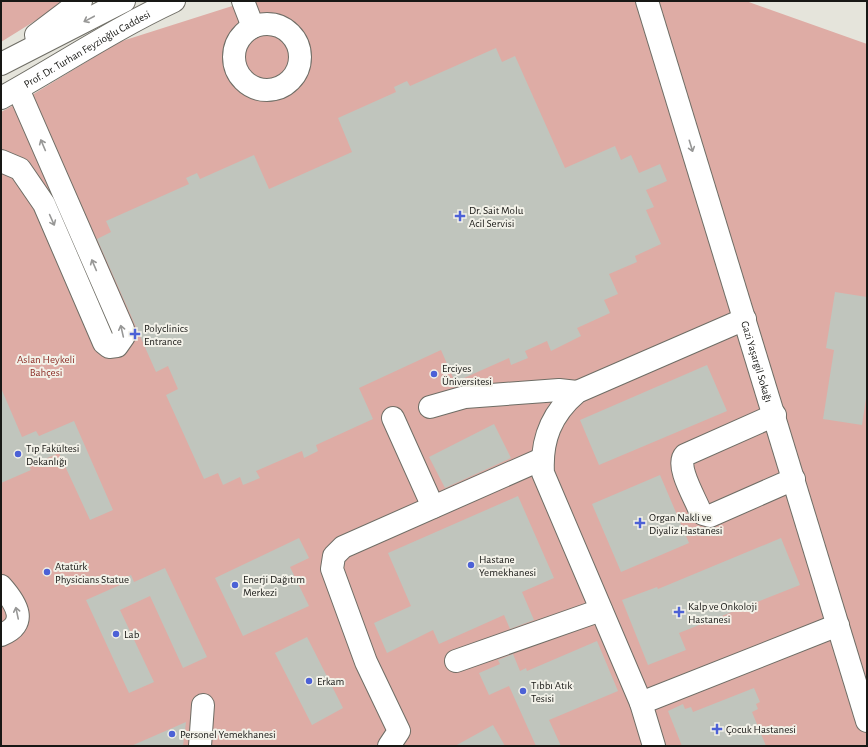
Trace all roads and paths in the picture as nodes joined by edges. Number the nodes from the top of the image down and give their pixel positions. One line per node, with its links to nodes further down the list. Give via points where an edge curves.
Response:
1 (81, 1): 8 (street)
2 (124, 1): 9 (street, Prof. Dr. Turhan Feyzioğlu Caddesi, one-way to 9)
3 (174, 1): 10 (street, Prof. Dr. Turhan Feyzioğlu Caddesi, via 108,34)
4 (243, 1): 7 (street)
5 (647, 1): 14 (street, Gazi Yaşargil Sokağı, one-way to 14)
6 (664, 1): 27 (street, Gazi Yaşargil Sokağı, via 674,43)
7 (253, 27)
8 (1, 61)
9 (1, 64)
10 (10, 93): 12 (street, one-way to 10)
11 (1, 161): 13 (street, one-way to 13, via 20,169 31,193 52,220)
12 (110, 301): 13 (street, via 110,310 104,317 97,318); 13 (street, one-way to 12, via 104,343 109,347 117,346 124,336 123,329)
13 (91, 313)
14 (745, 319): 15 (street); 17 (street, Gazi Yaşargil Sokağı)
15 (577, 392): 16 (street, via 559,390 465,397); 19 (street, via 567,400 552,420 543,445)
16 (430, 407)
17 (775, 415): 20 (street, Gazi Yaşargil Sokağı); 20 (street, via 685,455 682,469 700,510 710,516)
18 (393, 418): 21 (street)
19 (542, 459): 21 (street); 23 (street, via 543,473)
20 (794, 479): 24 (street, Gazi Yaşargil Sokağı)
21 (433, 508): 32 (street, via 343,547 334,556 332,563 366,662 399,731)
22 (1, 586): 25 (street, one-way to 22, via 13,629 18,620 15,606)
23 (601, 610): 26 (street); 28 (street)
24 (838, 625): 28 (street); 30 (street, Gazi Yaşargil Sokağı)
25 (1, 635)
26 (456, 661)
27 (867, 679)
28 (641, 703): 33 (street)
29 (203, 705): 31 (street)
30 (867, 721)
31 (200, 746)
32 (389, 746)
33 (654, 746)

